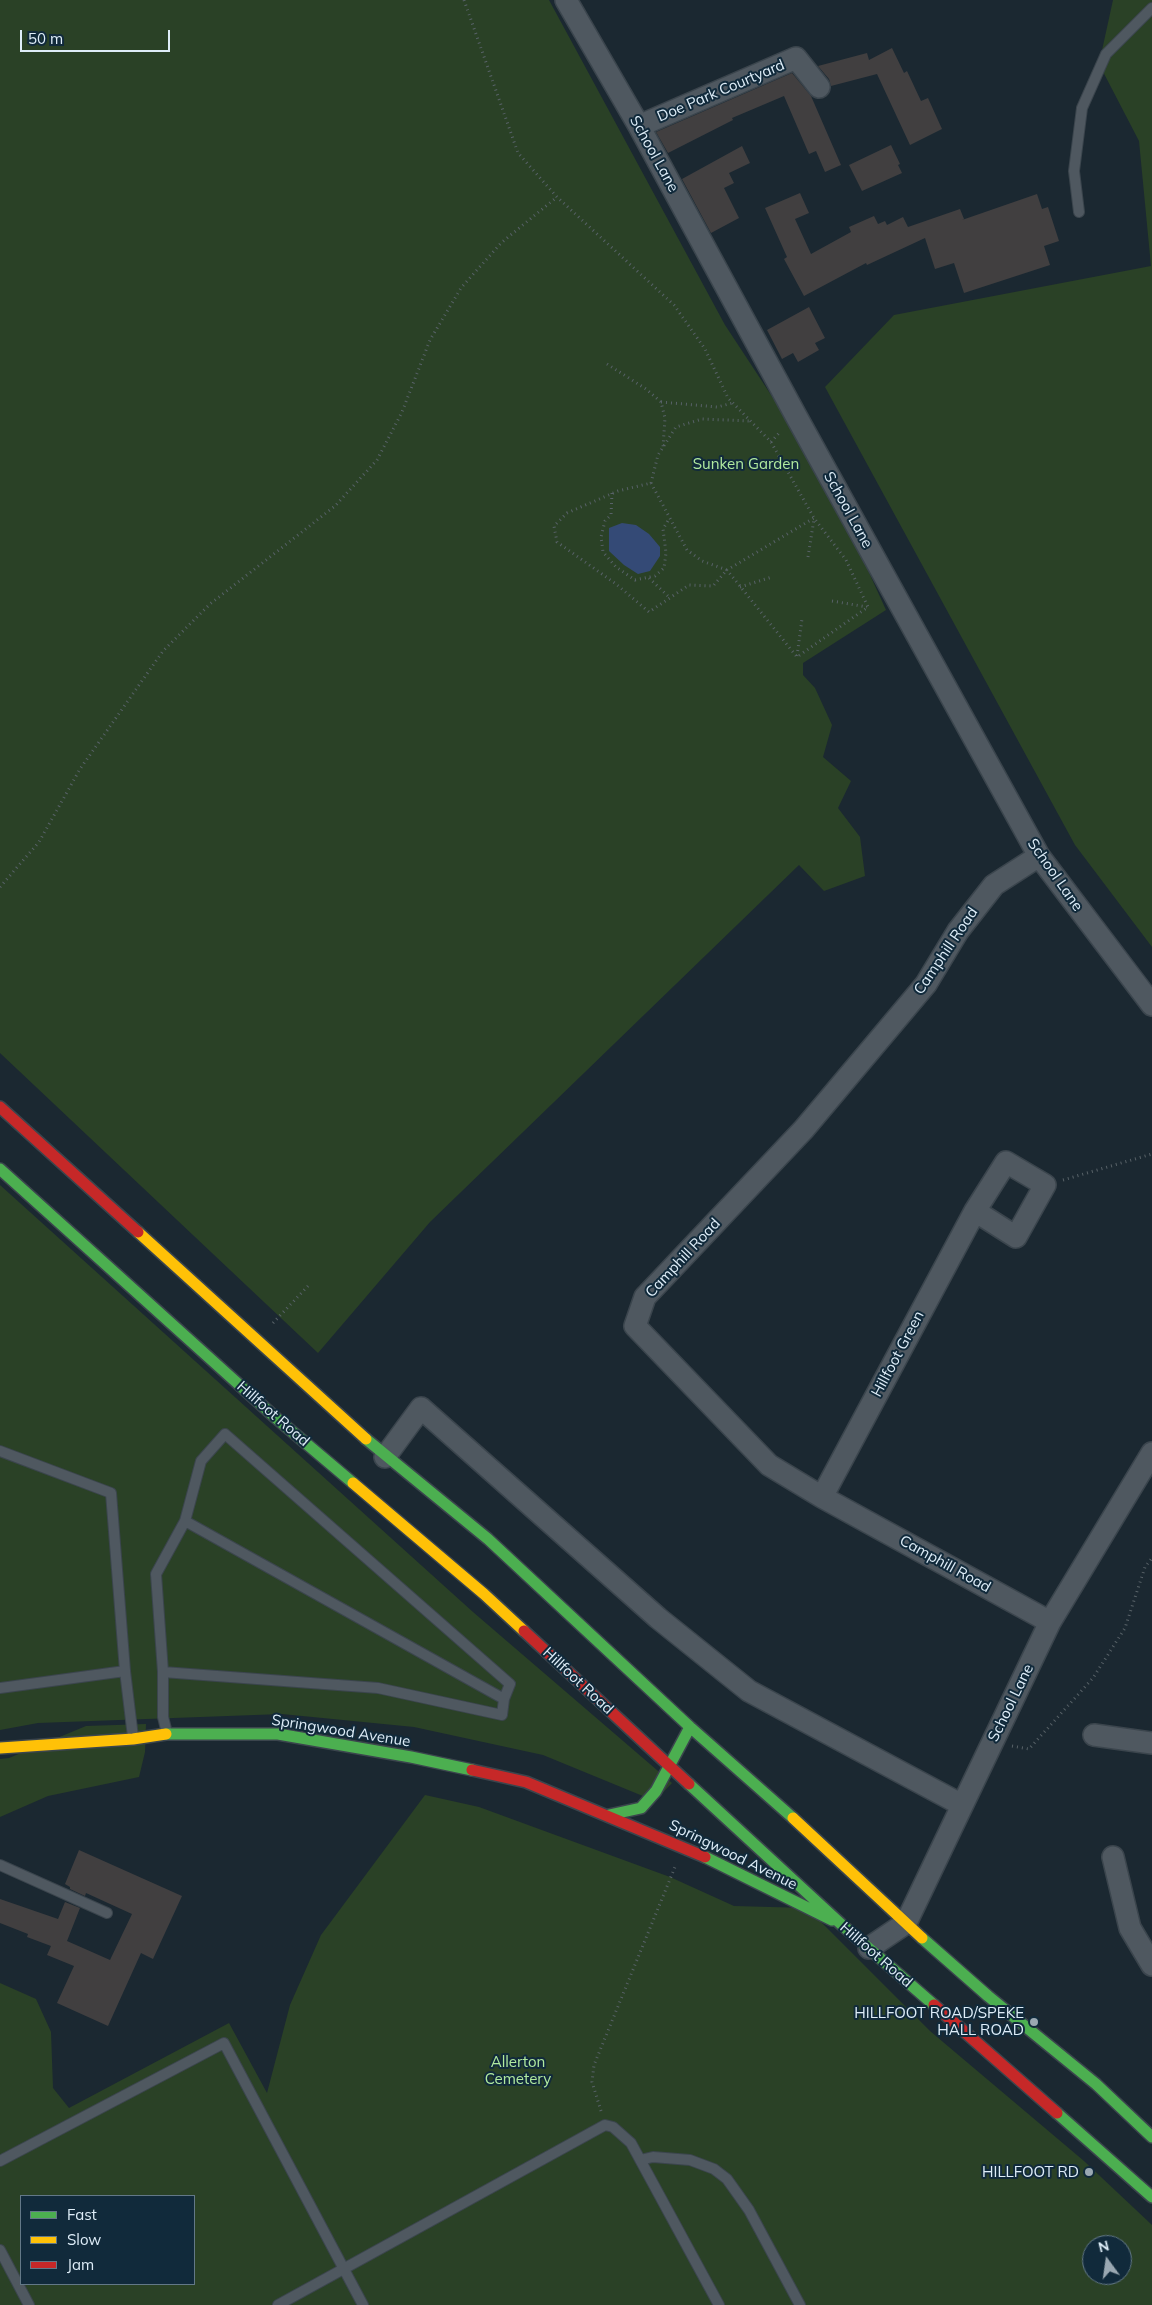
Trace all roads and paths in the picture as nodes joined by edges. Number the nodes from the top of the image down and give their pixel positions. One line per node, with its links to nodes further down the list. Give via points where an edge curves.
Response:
1 (464, 0): 6 (path, via 518,153)
2 (566, 0): 5 (street, School Lane)
3 (1152, 8): 7 (lane, via 1106,54 1082,108 1074,171)
4 (819, 87): 5 (street, Doe Park Courtyard, via 796,58)
5 (639, 126): 27 (street, School Lane)
6 (557, 197): 10 (path, via 674,305 705,350); 28 (path, via 501,243 461,288 430,340 402,412 378,460 336,506 210,604 163,651 80,769 39,842)
7 (1079, 212)
8 (606, 364): 9 (path)
9 (661, 402): 10 (path, via 717,407); 12 (path, via 665,418)
10 (733, 403): 11 (path)
11 (752, 421): 12 (path, via 702,419 676,427); 15 (path, via 771,442)
12 (663, 448): 13 (path)
13 (651, 483): 14 (path); 16 (path)
14 (612, 493): 20 (path, via 611,515 605,521 601,537 603,552 635,580); 22 (path, via 567,513 554,526 557,542 616,584 648,612)
15 (814, 518): 17 (path); 18 (path); 24 (path, via 846,560)
16 (669, 519): 18 (path, via 687,550 702,561); 20 (path, via 663,529 664,568)
17 (808, 557)
18 (727, 570): 21 (path); 22 (path, via 713,586 690,585)
19 (772, 577): 21 (path)
20 (649, 578): 22 (path)
21 (740, 587): 26 (path)
22 (670, 598)
23 (832, 601): 24 (path)
24 (868, 607): 26 (path)
25 (802, 619): 26 (path)
26 (797, 657)
27 (1039, 856): 29 (street, School Lane); 40 (street, Camphill Road, via 994,884 901,1015 804,1129 645,1297 635,1326 768,1465)
28 (0, 887)
29 (1152, 1005)
30 (0, 1107): 36 (main road)
31 (1152, 1154): 33 (path)
32 (0, 1169): 55 (main road, Hillfoot Road, via 276,1418 484,1594)
33 (1045, 1185): 34 (street, Hillfoot Green, via 1006,1162); 34 (street, via 1016,1237)
34 (975, 1211): 40 (street, Hillfoot Green)
35 (308, 1286): 36 (path)
36 (257, 1340): 39 (main road)
37 (0, 1451): 44 (lane, via 111,1493)
38 (1152, 1453): 43 (street, School Lane)
39 (385, 1457): 48 (main road, via 488,1539); 56 (street, via 421,1408 658,1618 749,1691)
40 (822, 1497): 43 (street, Camphill Road)
41 (185, 1521): 45 (lane, via 156,1574); 47 (lane); 47 (lane, via 201,1460 225,1434 510,1684)
42 (1152, 1558): 52 (path, via 1125,1628 1093,1678 1029,1749)
43 (1050, 1622): 52 (street, School Lane)
44 (125, 1671): 46 (lane); 51 (lane)
45 (163, 1672): 47 (lane, via 378,1688 502,1715); 49 (lane, via 163,1717)
46 (0, 1688)
47 (504, 1700)
48 (690, 1727): 55 (main road); 62 (main road)
49 (168, 1734): 51 (main road, Springwood Avenue); 57 (main road, Springwood Avenue, via 278,1734 402,1755 526,1782)
50 (1094, 1735): 53 (street)
51 (133, 1739): 54 (main road, Springwood Avenue)
52 (992, 1743): 56 (street, School Lane)
53 (1152, 1743)
54 (0, 1748)
55 (669, 1765): 57 (main road, via 656,1791 641,1808); 63 (main road, Hillfoot Road)
56 (962, 1805): 62 (street, School Lane)
57 (609, 1815): 58 (main road, Springwood Avenue)
58 (686, 1847): 63 (main road, Springwood Avenue); 66 (path, via 670,1876 594,2065 594,2090)
59 (1113, 1857): 65 (street, via 1130,1928)
60 (0, 1865): 61 (lane)
61 (107, 1912)
62 (906, 1923): 64 (street); 67 (main road, via 988,1996 1096,2084)
63 (842, 1925): 64 (main road, Hillfoot Road)
64 (869, 1948): 70 (main road, Hillfoot Road)
65 (1152, 1965)
66 (605, 2125): 68 (lane, via 622,2133); 72 (lane)
67 (1152, 2137)
68 (640, 2160): 76 (lane); 77 (lane, via 653,2157 690,2160 714,2169 727,2179 749,2210)
69 (0, 2161): 72 (lane, via 224,2044)
70 (1152, 2197)
71 (0, 2250): 73 (lane)
72 (344, 2270): 74 (lane); 75 (lane)
73 (29, 2305)
74 (278, 2305)
75 (363, 2305)
76 (719, 2305)
77 (800, 2305)

